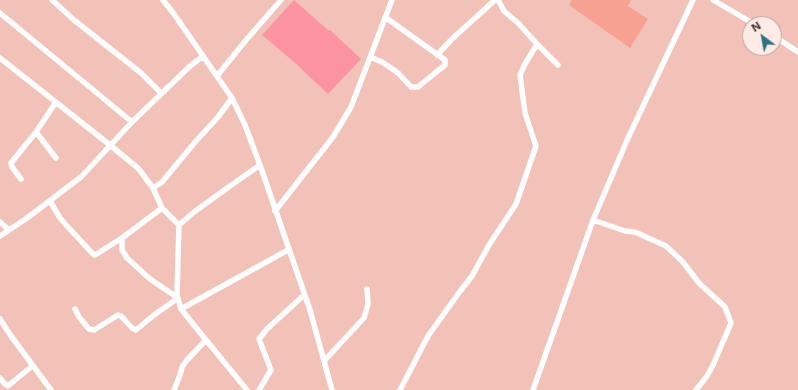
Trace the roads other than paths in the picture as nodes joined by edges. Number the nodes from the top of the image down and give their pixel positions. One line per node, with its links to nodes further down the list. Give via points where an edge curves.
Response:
1 (52, 0): 20 (street, via 141,73)
2 (163, 0): 15 (street)
3 (281, 0): 19 (street)
4 (392, 0): 9 (street)
5 (497, 0): 12 (street); 14 (street, via 452,38)
6 (693, 0): 33 (street, via 628,138)
7 (713, 0): 10 (street)
8 (0, 13): 23 (street)
9 (385, 17): 14 (street); 16 (street)
10 (742, 17)
11 (782, 41): 13 (street)
12 (537, 44): 18 (street); 55 (street, via 520,75 525,114 536,146 516,204 472,276 428,336)
13 (798, 52)
14 (437, 55): 16 (street, via 445,60 445,65 418,87 411,87 400,74)
15 (203, 56): 19 (street); 20 (street)
16 (370, 56): 32 (street, via 351,107 333,137)
17 (0, 58): 22 (street)
18 (558, 65)
19 (217, 76): 21 (street)
20 (161, 93): 23 (street)
21 (232, 98): 27 (street); 29 (street, via 162,182)
22 (56, 102): 24 (street); 25 (street)
23 (132, 122): 25 (street)
24 (36, 132): 26 (street); 28 (street, via 11,162)
25 (110, 144): 29 (street, via 138,168); 30 (street, via 81,177)
26 (56, 158)
27 (260, 165): 32 (street); 35 (street)
28 (21, 180)
29 (153, 188): 31 (street)
30 (50, 201): 36 (street); 38 (street, via 66,226 93,254 98,254)
31 (162, 208): 35 (street); 38 (street)
32 (275, 211): 39 (street)
33 (593, 220): 56 (street); 57 (street, via 624,231 635,232 666,246 725,308 731,323 713,365)
34 (0, 222): 36 (street)
35 (179, 225): 42 (street)
36 (9, 230): 37 (street)
37 (0, 236)
38 (122, 238): 42 (street, via 122,250 127,258 150,279)
39 (288, 250): 41 (street); 43 (street)
40 (367, 288): 47 (street, via 368,304 364,318)
41 (304, 295): 47 (street); 53 (street, via 266,329 259,339 271,370)
42 (178, 298): 43 (street); 44 (street, via 136,330 118,315 94,330 89,329)
43 (181, 308): 46 (street)
44 (75, 309)
45 (0, 319): 48 (street)
46 (206, 340): 51 (street, via 182,367); 52 (street)
47 (324, 361): 54 (street)
48 (32, 366): 49 (street, via 8,386); 50 (street)
49 (0, 378)
50 (51, 390)
51 (174, 390)
52 (247, 390)
53 (259, 390)
54 (332, 390)
55 (400, 390)
56 (533, 390)
57 (696, 390)

